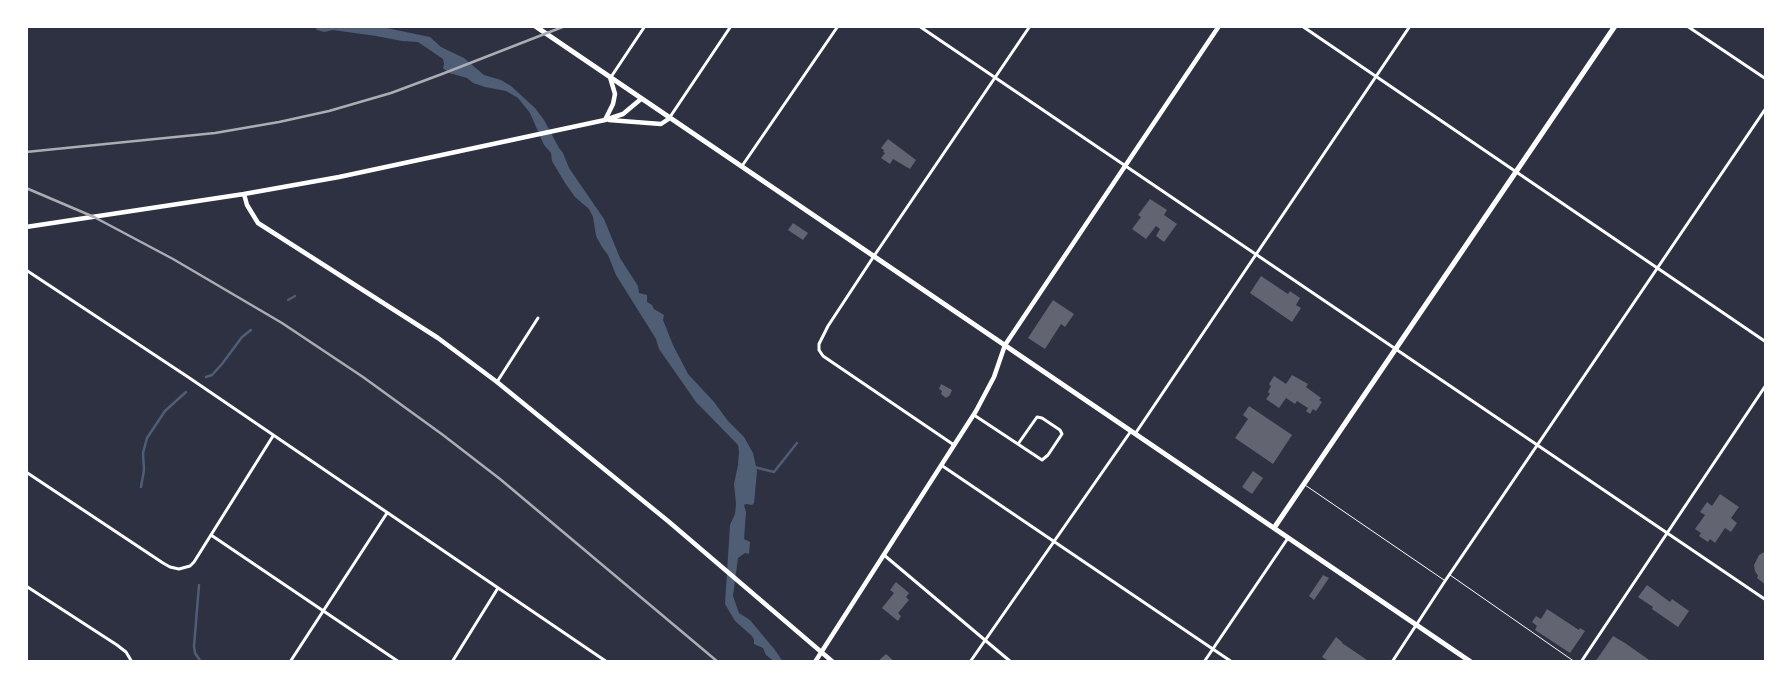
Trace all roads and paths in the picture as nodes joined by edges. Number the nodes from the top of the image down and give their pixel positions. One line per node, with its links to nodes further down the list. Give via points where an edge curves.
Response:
1 (535, 26): 14 (main road)
2 (645, 26): 14 (street)
3 (732, 26): 18 (street)
4 (838, 26): 21 (street)
5 (919, 26): 12 (street)
6 (1030, 26): 12 (street)
7 (1219, 26): 20 (main road)
8 (1302, 26): 13 (street)
9 (1410, 26): 13 (street)
10 (1615, 26): 22 (main road)
11 (1687, 26): 15 (street)
12 (995, 77): 20 (street); 26 (street)
13 (1376, 77): 22 (street); 25 (street)
14 (610, 78): 16 (main road); 19 (main road, via 615,94)
15 (1766, 79)
16 (642, 99): 18 (main road); 19 (main road, via 623,114)
17 (1766, 108): 27 (street)
18 (670, 118): 19 (main road, via 661,124); 21 (main road)
19 (605, 120): 23 (main road)
20 (1125, 166): 25 (street); 31 (main road)
21 (742, 167): 26 (main road)
22 (1516, 172): 27 (street); 32 (main road)
23 (244, 194): 24 (main road); 33 (main road, via 258,223 438,338)
24 (26, 227)
25 (1256, 255): 32 (street); 36 (street)
26 (874, 256): 31 (main road); 39 (street, via 820,339 820,353)
27 (1657, 268): 30 (street); 40 (street)
28 (26, 270): 37 (street)
29 (538, 318): 33 (street)
30 (1766, 342)
31 (1005, 345): 35 (main road); 36 (main road)
32 (1396, 349): 40 (street); 43 (main road)
33 (497, 382): 60 (main road, via 668,521)
34 (1766, 385): 46 (street)
35 (974, 415): 38 (street); 39 (main road)
36 (1133, 432): 45 (main road); 49 (street)
37 (273, 436): 44 (street); 47 (street)
38 (1018, 444): 38 (street, via 1044,459 1062,434 1037,417)
39 (954, 445): 41 (main road)
40 (1537, 446): 46 (street); 51 (street)
41 (942, 465): 49 (street); 50 (main road)
42 (26, 472): 47 (street, via 170,567 179,569 192,564)
43 (1304, 484): 45 (main road); 52 (lane)
44 (387, 513): 54 (street); 56 (street)
45 (1274, 528): 48 (main road)
46 (1666, 534): 55 (street); 75 (street)
47 (211, 535): 56 (street)
48 (1288, 537): 57 (main road); 59 (street)
49 (1055, 541): 58 (street); 59 (street)
50 (884, 555): 58 (street); 60 (main road)
51 (1450, 575): 52 (street); 74 (lane)
52 (1445, 581): 57 (street)
53 (26, 586): 61 (street, via 126,652)
54 (498, 588): 64 (street); 65 (street)
55 (1766, 600)
56 (323, 611): 62 (street); 63 (street)
57 (1416, 625): 72 (street); 73 (main road)
58 (986, 640): 68 (street); 69 (street)
59 (1213, 649): 70 (street); 71 (street)
60 (821, 652): 66 (main road); 67 (main road)
61 (132, 662)
62 (290, 662)
63 (399, 662)
64 (452, 662)
65 (607, 662)
66 (815, 662)
67 (834, 662)
68 (970, 662)
69 (1012, 662)
70 (1204, 662)
71 (1232, 662)
72 (1392, 662)
73 (1471, 662)
74 (1575, 662)
75 (1581, 662)

